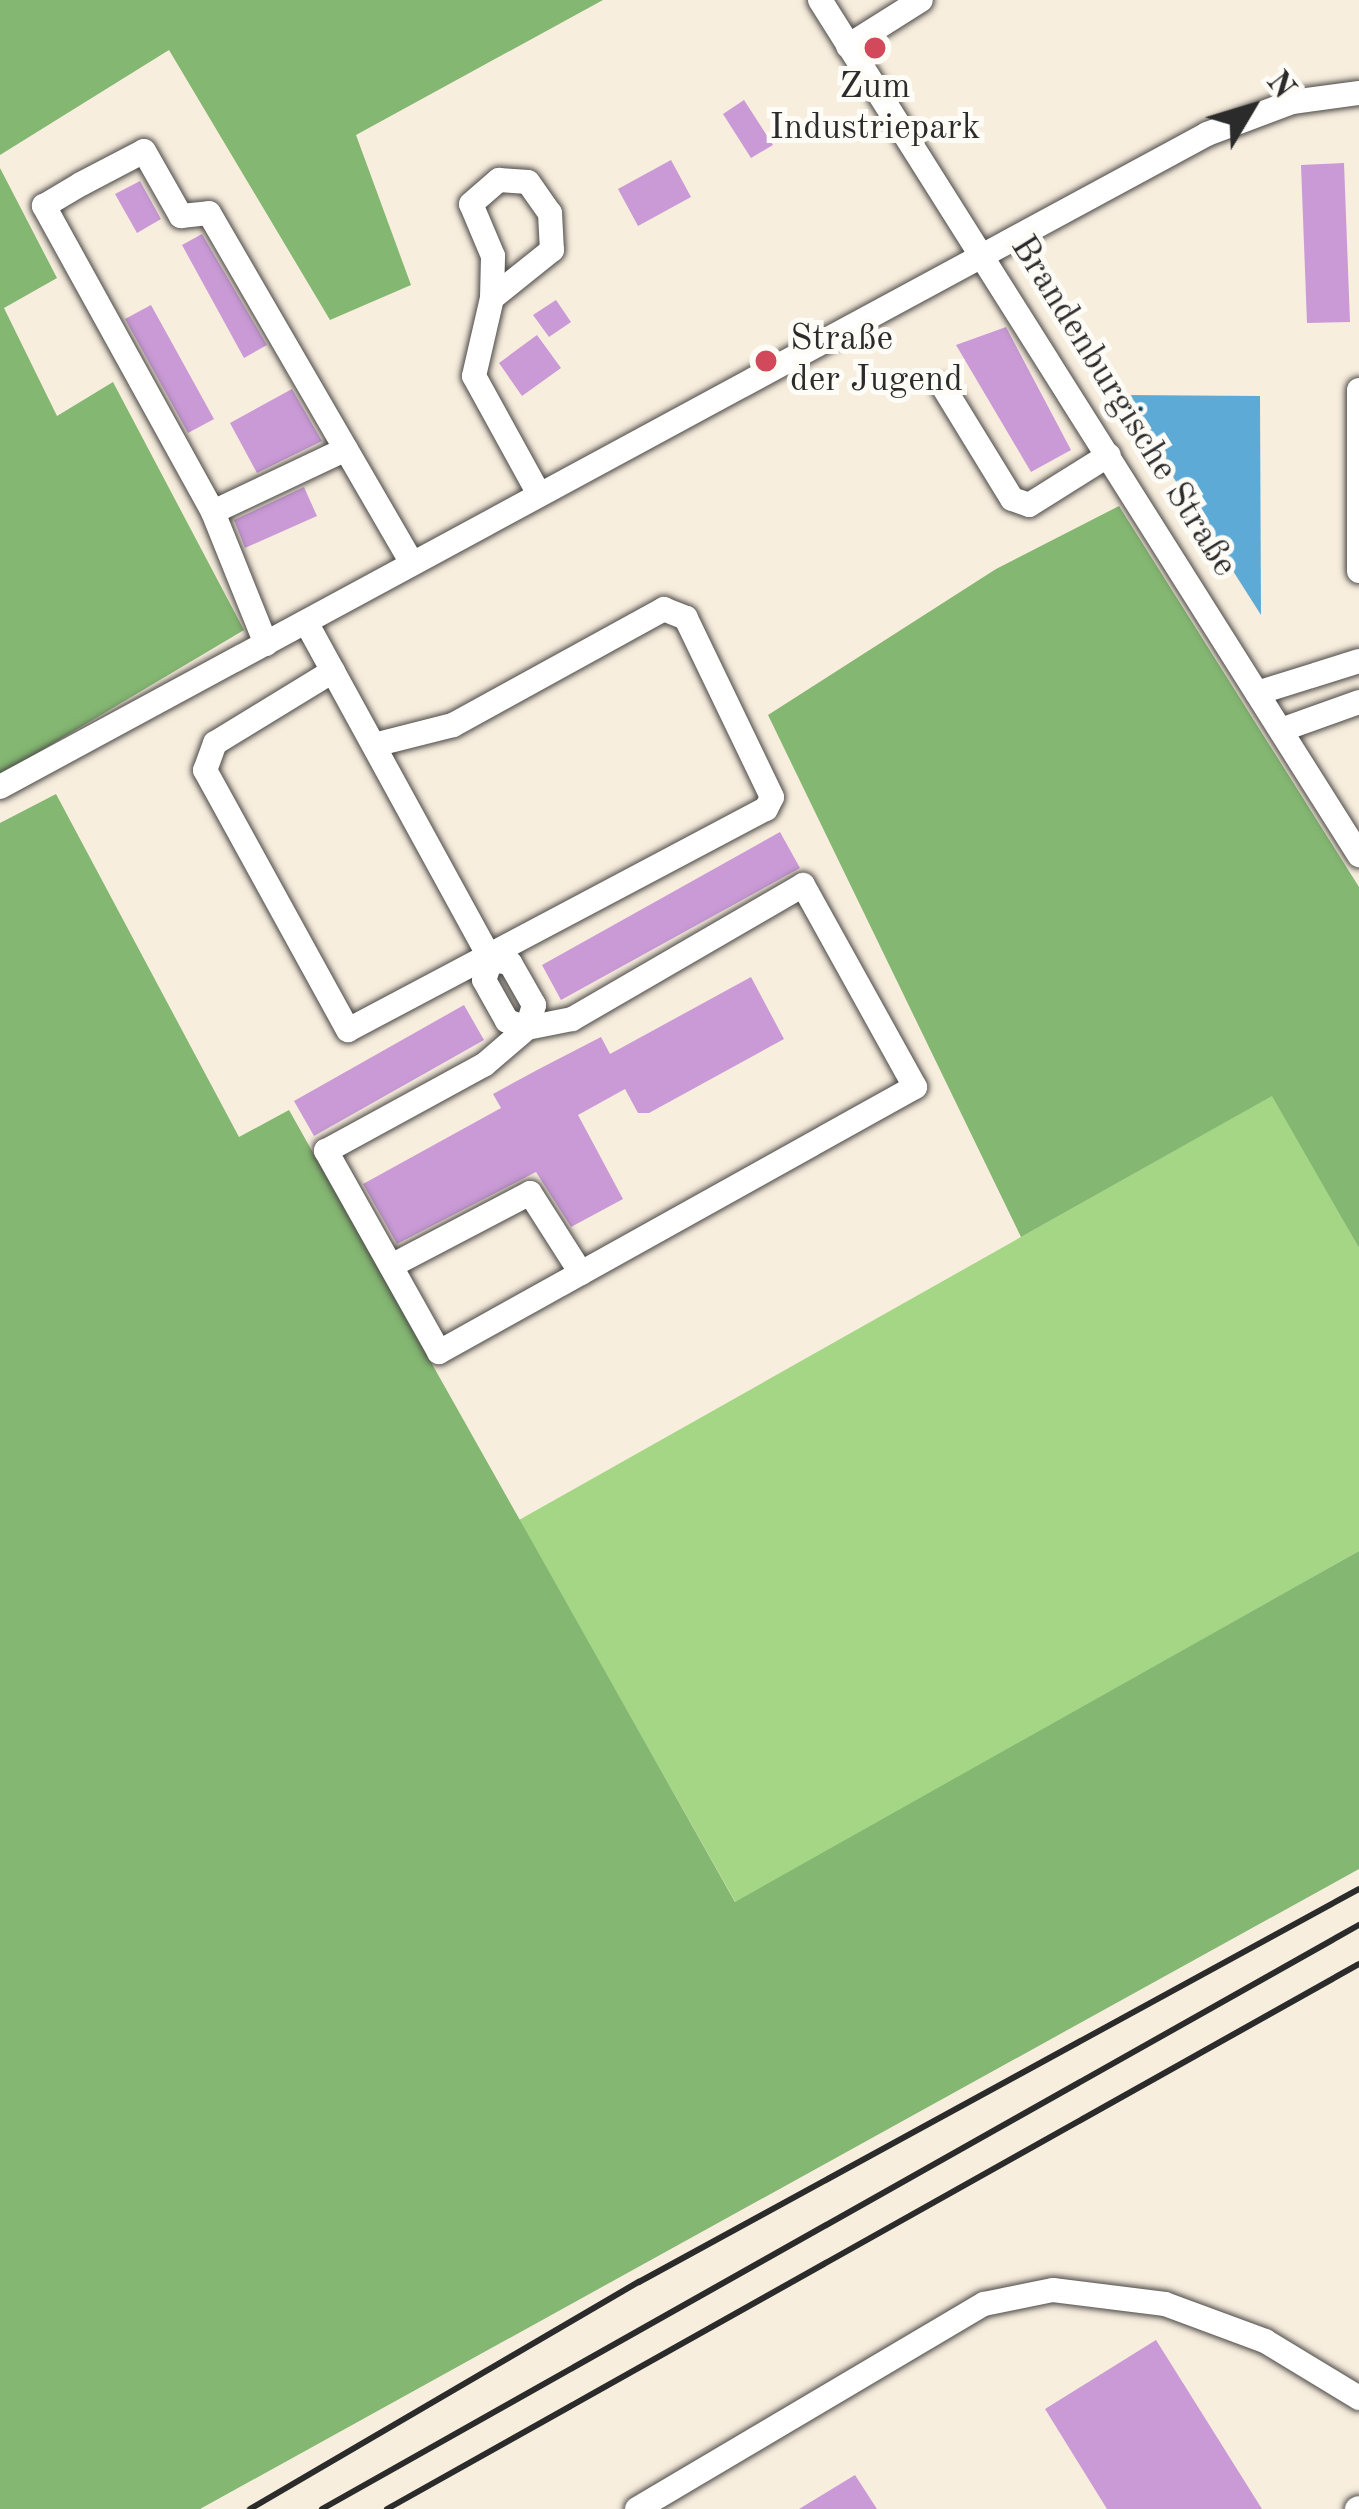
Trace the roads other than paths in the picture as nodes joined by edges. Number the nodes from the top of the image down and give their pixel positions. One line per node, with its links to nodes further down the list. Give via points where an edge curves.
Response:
1 (820, 0): 4 (street, Brandenburgische Straße)
2 (921, 0): 3 (street)
3 (887, 9): 4 (street)
4 (848, 46): 6 (street, Brandenburgische Straße)
5 (1359, 94): 6 (street, via 1292,102 1227,124)
6 (986, 256): 11 (street, Brandenburgische Straße); 12 (street)
7 (492, 298): 7 (street, via 552,250 550,213 528,182 499,180 471,204 493,256); 12 (street, via 475,376)
8 (944, 388): 11 (street, via 1012,499 1029,505)
9 (1359, 390): 15 (street)
10 (346, 449): 13 (street); 13 (street, via 209,213 182,216 144,151 44,206); 14 (street)
11 (1108, 455): 20 (street, Brandenburgische Straße)
12 (539, 494): 14 (street)
13 (213, 512): 17 (street)
14 (412, 563): 16 (street)
15 (1359, 572)
16 (306, 622): 17 (street); 19 (street)
17 (266, 644): 24 (street)
18 (1359, 661): 20 (street)
19 (333, 671): 23 (street); 26 (street, via 208,752 208,782 257,872 348,1030)
20 (1257, 694): 22 (street, Brandenburgische Straße)
21 (1359, 701): 22 (street)
22 (1281, 730): 25 (street, Brandenburgische Straße)
23 (374, 745): 26 (street); 26 (street, via 453,724 664,609 686,618 771,785 766,809)
24 (0, 787)
25 (1359, 855)
26 (491, 960): 27 (street, via 484,980 507,1021)
27 (527, 1028): 28 (street, via 484,1065 326,1150); 29 (street, via 572,1019 803,885 915,1087)
28 (391, 1266): 29 (street, via 530,1193); 29 (street, via 439,1352)
29 (580, 1273)
30 (1359, 2398): 31 (street, via 1265,2341 1165,2304 1054,2290 984,2304)
31 (637, 2509)

